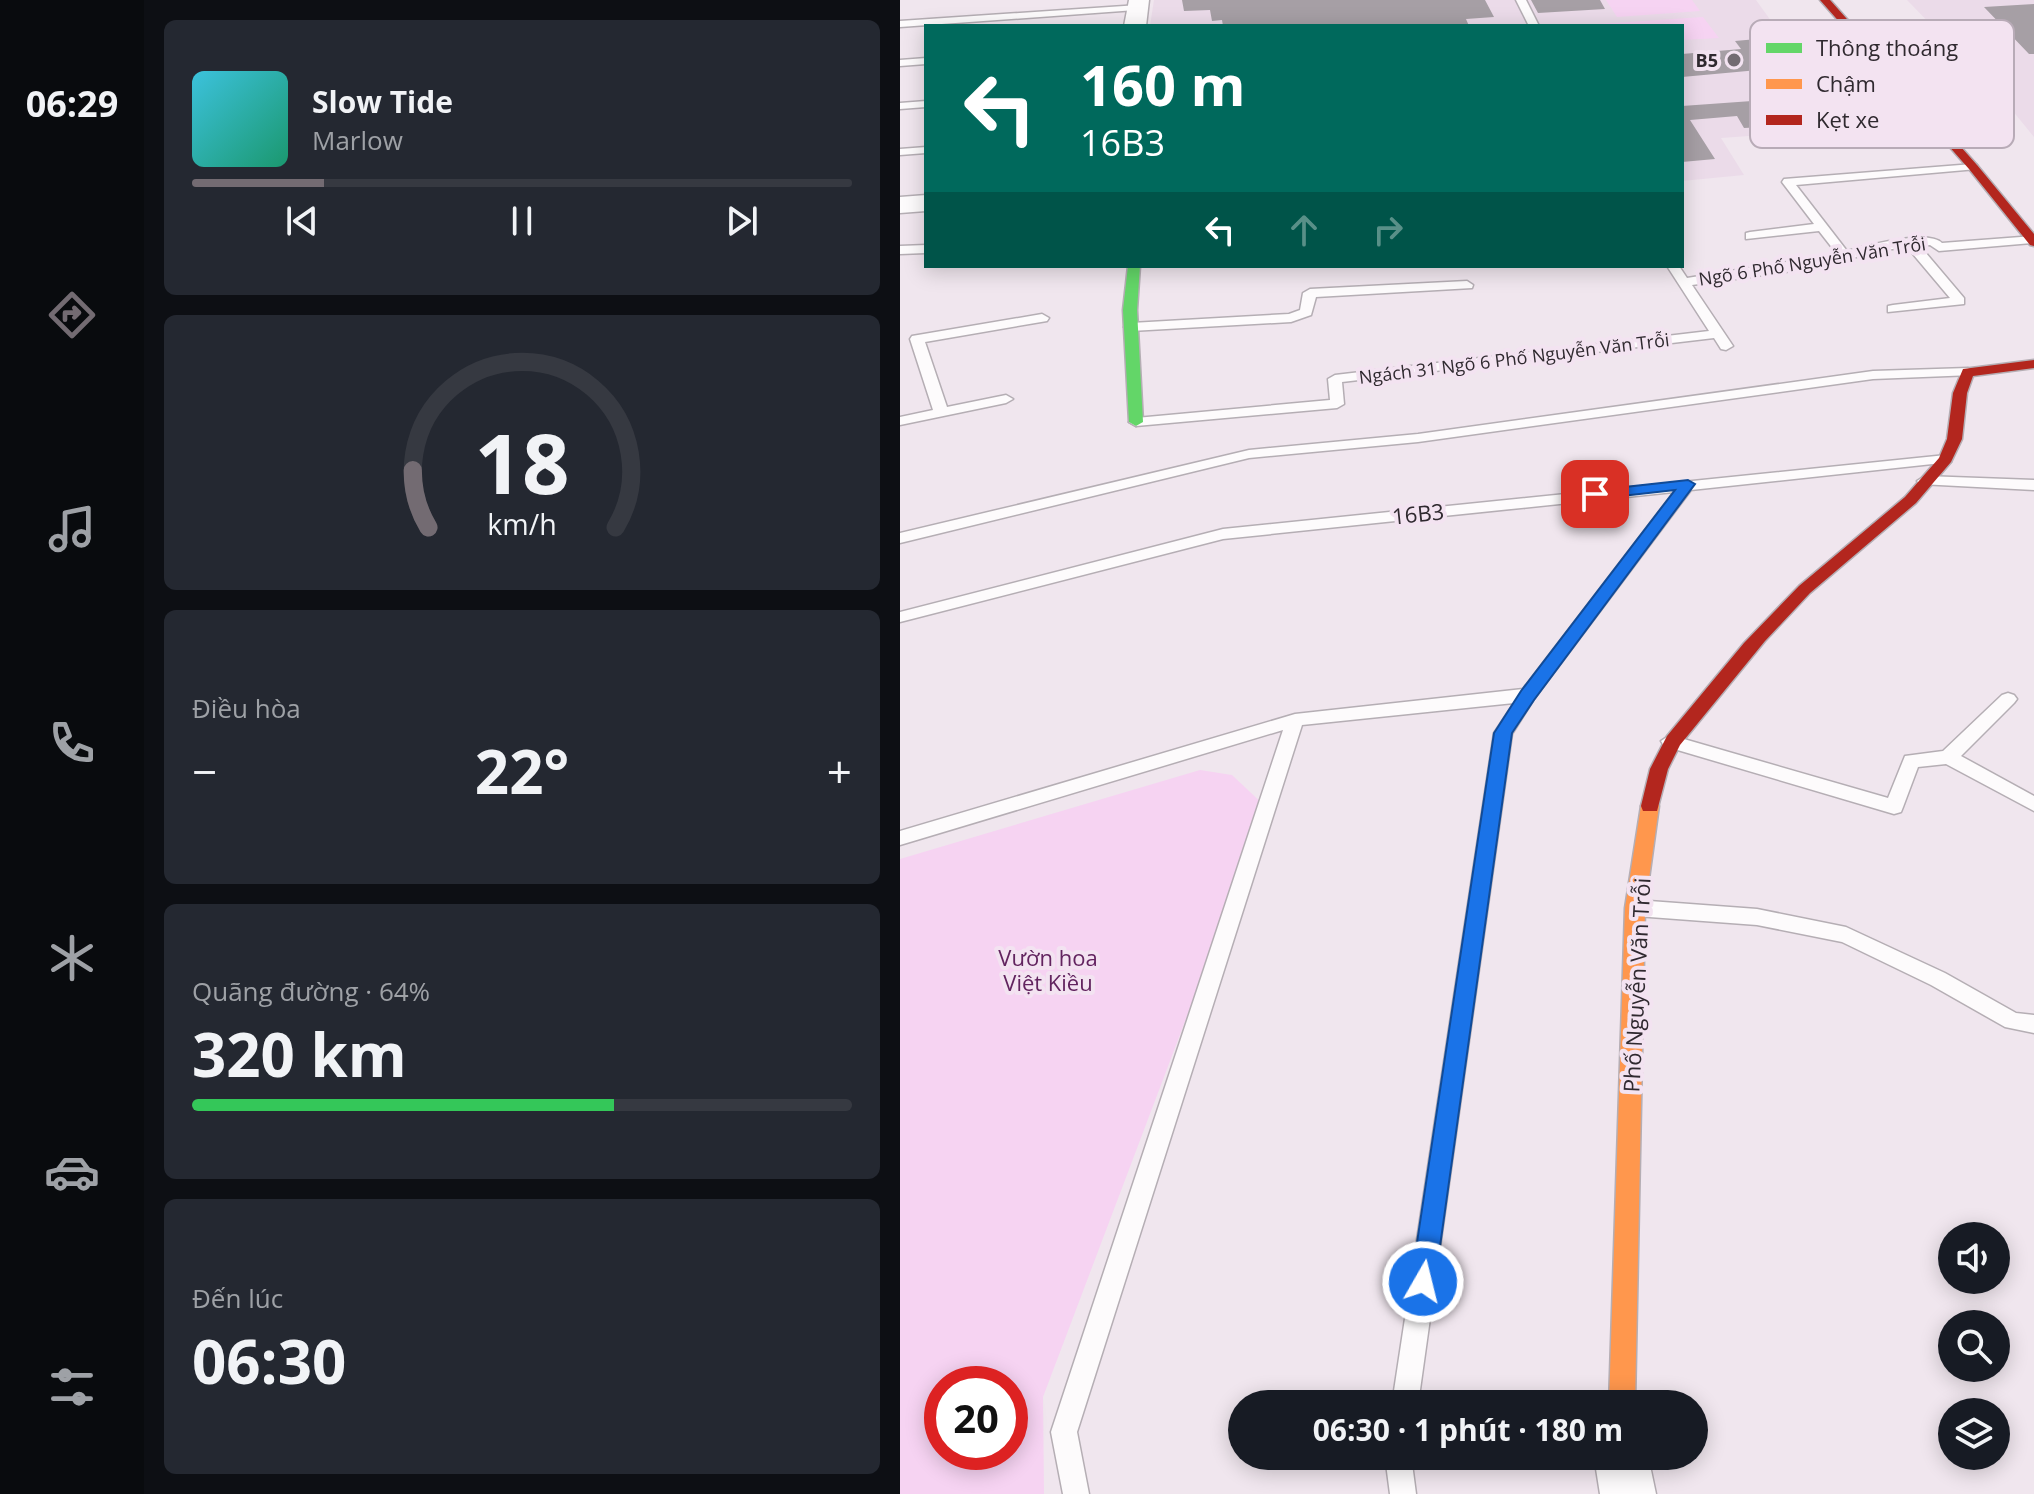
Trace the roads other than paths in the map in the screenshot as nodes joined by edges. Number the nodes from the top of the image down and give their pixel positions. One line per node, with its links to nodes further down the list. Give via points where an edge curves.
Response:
1 (1521, 0): 6 (lane)
2 (1825, 0): 4 (street)
3 (1137, 11): 5 (lane)
4 (1843, 20)
5 (900, 24)
6 (1533, 24)
7 (924, 61): 8 (lane)
8 (900, 63)
9 (924, 104): 10 (lane)
10 (900, 106)
11 (1956, 148): 14 (street)
12 (924, 150): 13 (lane)
13 (900, 152)
14 (1973, 167): 17 (lane, via 1788,182); 19 (street)
15 (924, 203): 16 (street)
16 (900, 205)
17 (1823, 227): 18 (lane); 23 (lane)
18 (1750, 236)
19 (2033, 240): 20 (lane, Ngõ 6 Phố Nguyễn Văn Trỗi)
20 (1911, 244): 23 (lane, Ngõ 6 Phố Nguyễn Văn Trỗi); 28 (lane, via 1959,301)
21 (924, 249): 22 (lane)
22 (900, 250)
23 (1845, 257): 26 (lane, Ngõ 6 Phố Nguyễn Văn Trỗi)
24 (1134, 268): 30 (street)
25 (1674, 268): 26 (lane, Ngõ 6 Phố Nguyễn Văn Trỗi)
26 (1685, 282): 31 (lane, Ngõ 6 Phố Nguyễn Văn Trỗi)
27 (1467, 285): 30 (lane, via 1310,293 1306,312 1291,318)
28 (1893, 309)
29 (1042, 318): 35 (lane, via 917,339)
30 (1131, 327): 37 (street)
31 (1722, 340): 37 (lane, Ngách 31 Ngõ 6 Phố Nguyễn Văn Trỗi, via 1335,379 1337,404)
32 (2034, 364): 33 (street)
33 (1968, 372): 38 (street, Phố Nguyễn Văn Trỗi, via 1959,384 1953,448); 42 (lane, via 1873,375 1418,438 1249,454)
34 (1006, 399): 35 (lane)
35 (941, 412): 36 (lane)
36 (900, 421)
37 (1136, 422)
38 (1946, 459): 39 (street, Phố Nguyễn Văn Trỗi); 40 (lane, 16B3)
39 (1925, 481): 41 (lane); 47 (street, Phố Nguyễn Văn Trỗi, via 1890,519 1785,608)
40 (1688, 484): 43 (lane, 16B3, via 1223,534); 44 (lane)
41 (2034, 485)
42 (900, 538)
43 (900, 617)
44 (1528, 695): 46 (lane); 53 (lane, via 1503,733)
45 (2008, 699): 48 (lane)
46 (1295, 720): 50 (lane); 57 (lane, via 1064,1432)
47 (1670, 741): 48 (lane, via 1894,807 1911,761); 51 (street, Phố Nguyễn Văn Trỗi, via 1655,773)
48 (1948, 757): 49 (lane)
49 (2034, 804)
50 (900, 838)
51 (1635, 908): 52 (lane, via 1757,917 1846,935 2012,1021); 54 (street, Phố Nguyễn Văn Trỗi)
52 (2034, 1024)
53 (1407, 1390)
54 (1622, 1390)
55 (1400, 1470): 58 (lane)
56 (1624, 1470): 59 (street)
57 (1076, 1494)
58 (1403, 1494)
59 (1628, 1494)

